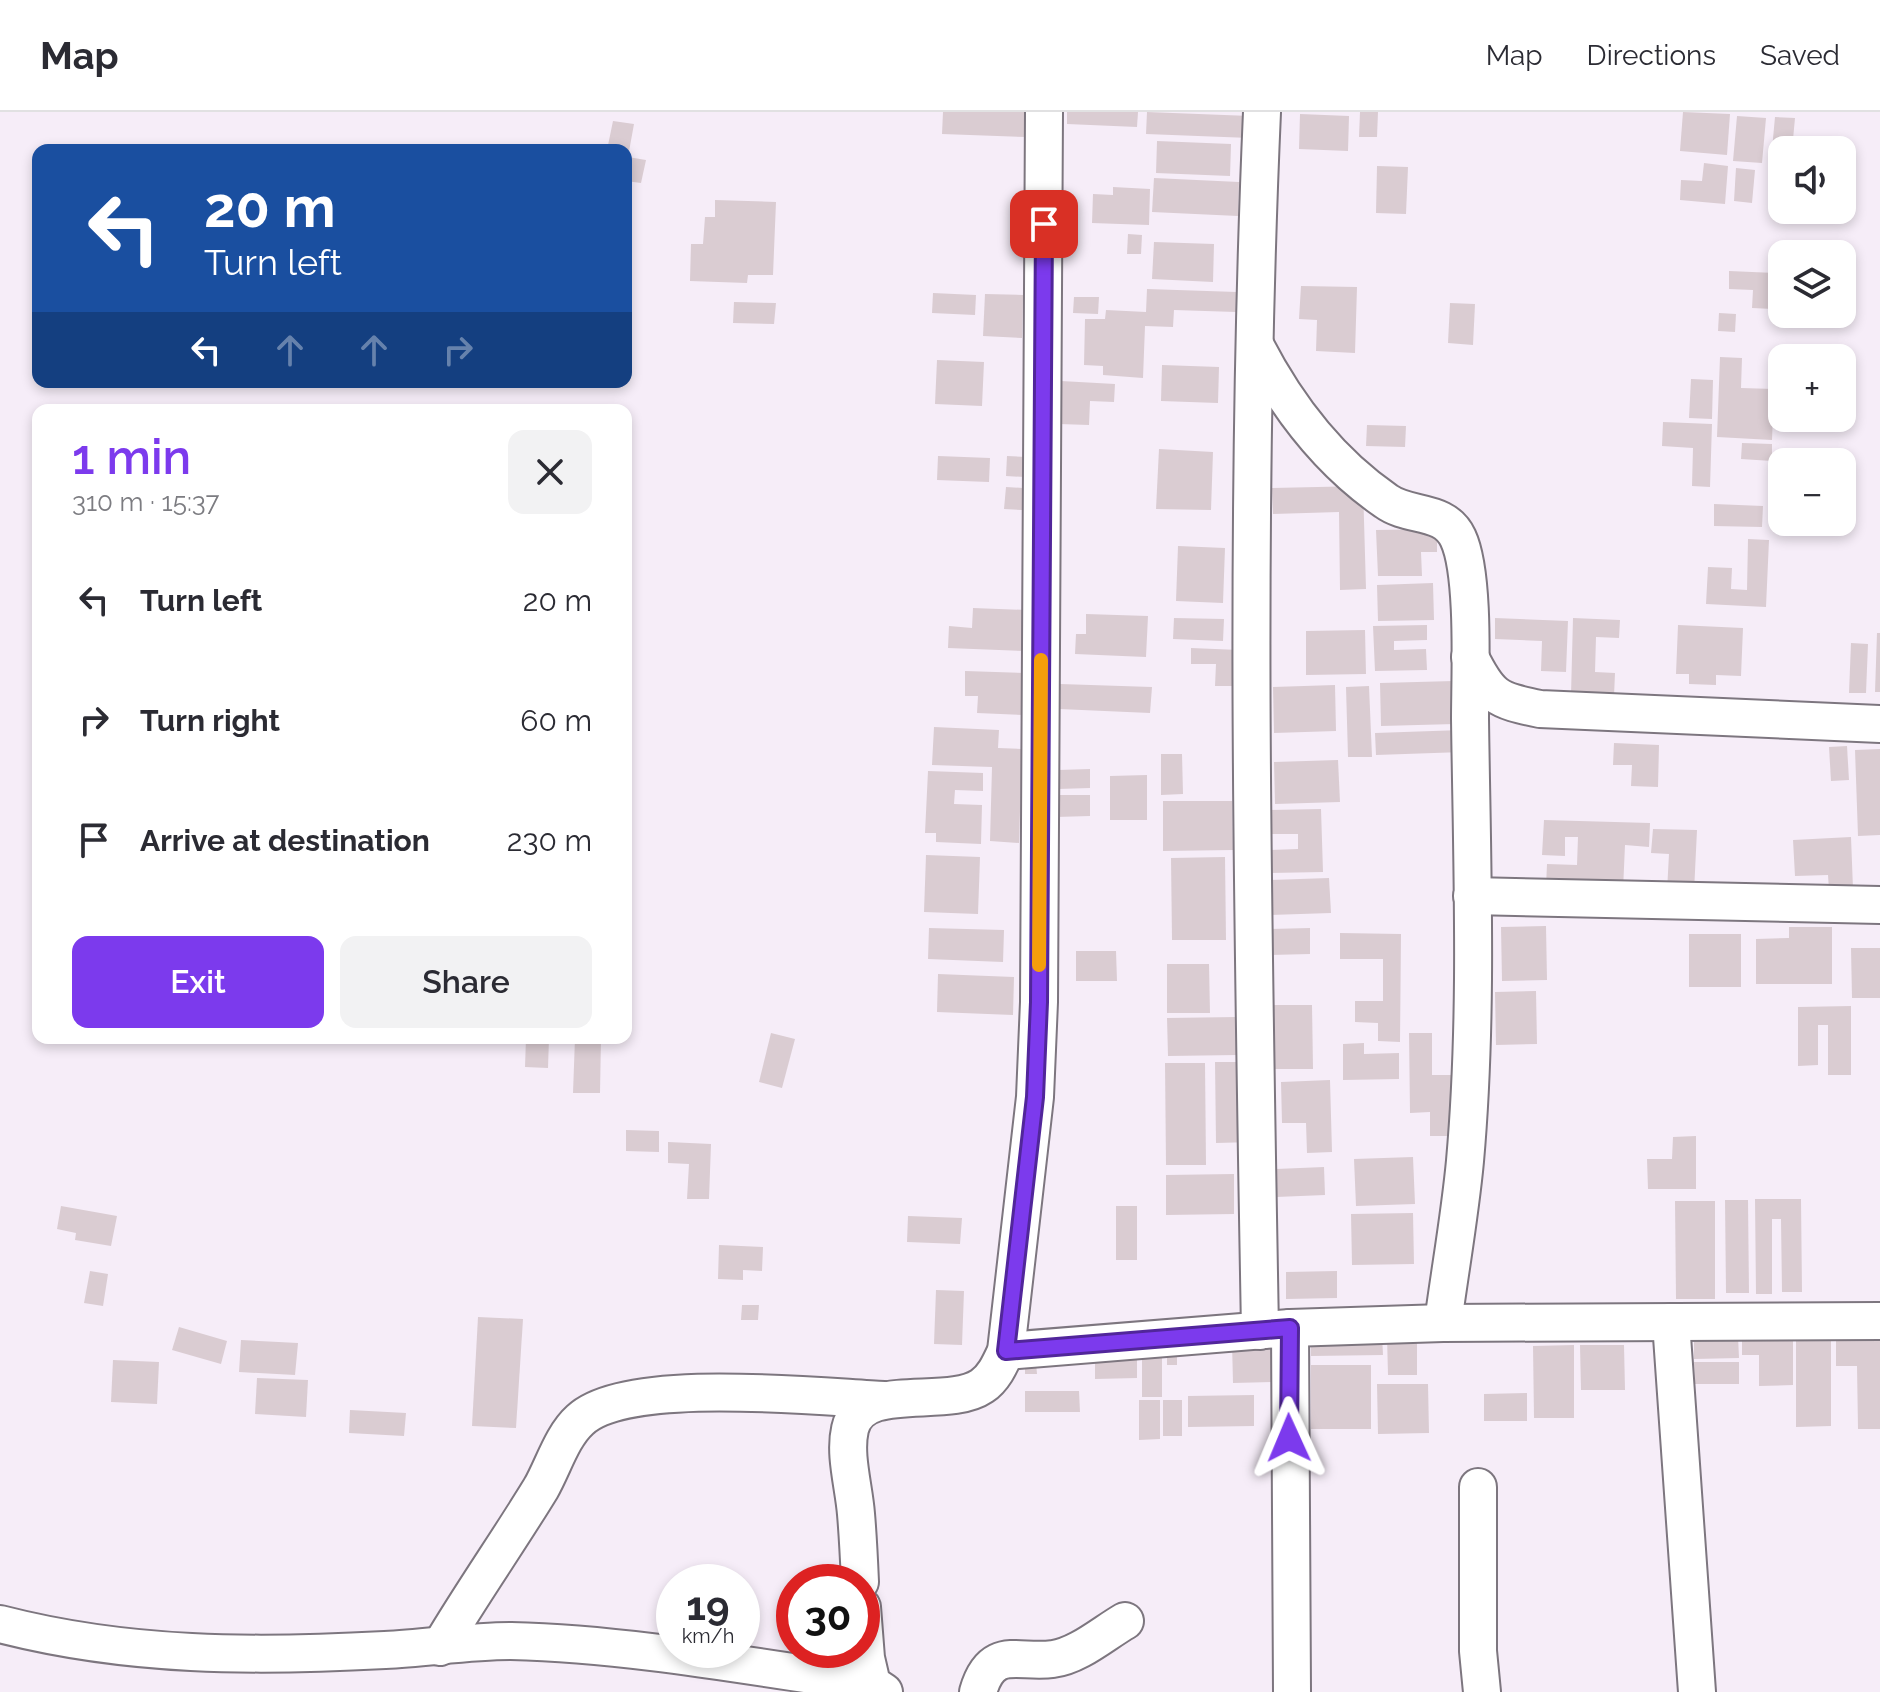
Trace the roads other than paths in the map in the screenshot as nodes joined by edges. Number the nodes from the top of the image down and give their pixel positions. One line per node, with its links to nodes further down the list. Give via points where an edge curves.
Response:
1 (1044, 112): 12 (street, via 1039,1002 1035,1097)
2 (1262, 112): 3 (street)
3 (1252, 340): 4 (street, via 1280,394 1331,456 1386,502 1436,517 1453,530 1463,556); 11 (street, via 1250,623)
4 (1470, 657): 5 (street, via 1486,689 1509,703 1540,709); 6 (street)
5 (1880, 724)
6 (1472, 896): 7 (street); 10 (street, via 1466,1150)
7 (1880, 905)
8 (1880, 1321): 9 (street)
9 (1671, 1322): 10 (street); 24 (street)
10 (1443, 1323): 11 (street)
11 (1275, 1330): 12 (street); 22 (street)
12 (1006, 1351): 13 (street, via 985,1385 969,1393)
13 (886, 1400): 15 (street, via 856,1414 848,1442); 18 (street, via 736,1393 649,1396 593,1411 568,1436)
14 (1478, 1487): 23 (street)
15 (858, 1564)
16 (1125, 1621): 21 (street, via 1053,1659 999,1660)
17 (0, 1624): 18 (street, via 115,1648 184,1654 266,1656)
18 (440, 1647): 20 (street, via 509,1641 624,1648)
19 (870, 1668): 20 (street)
20 (878, 1688)
21 (978, 1692)
22 (1292, 1692)
23 (1482, 1692)
24 (1697, 1692)

